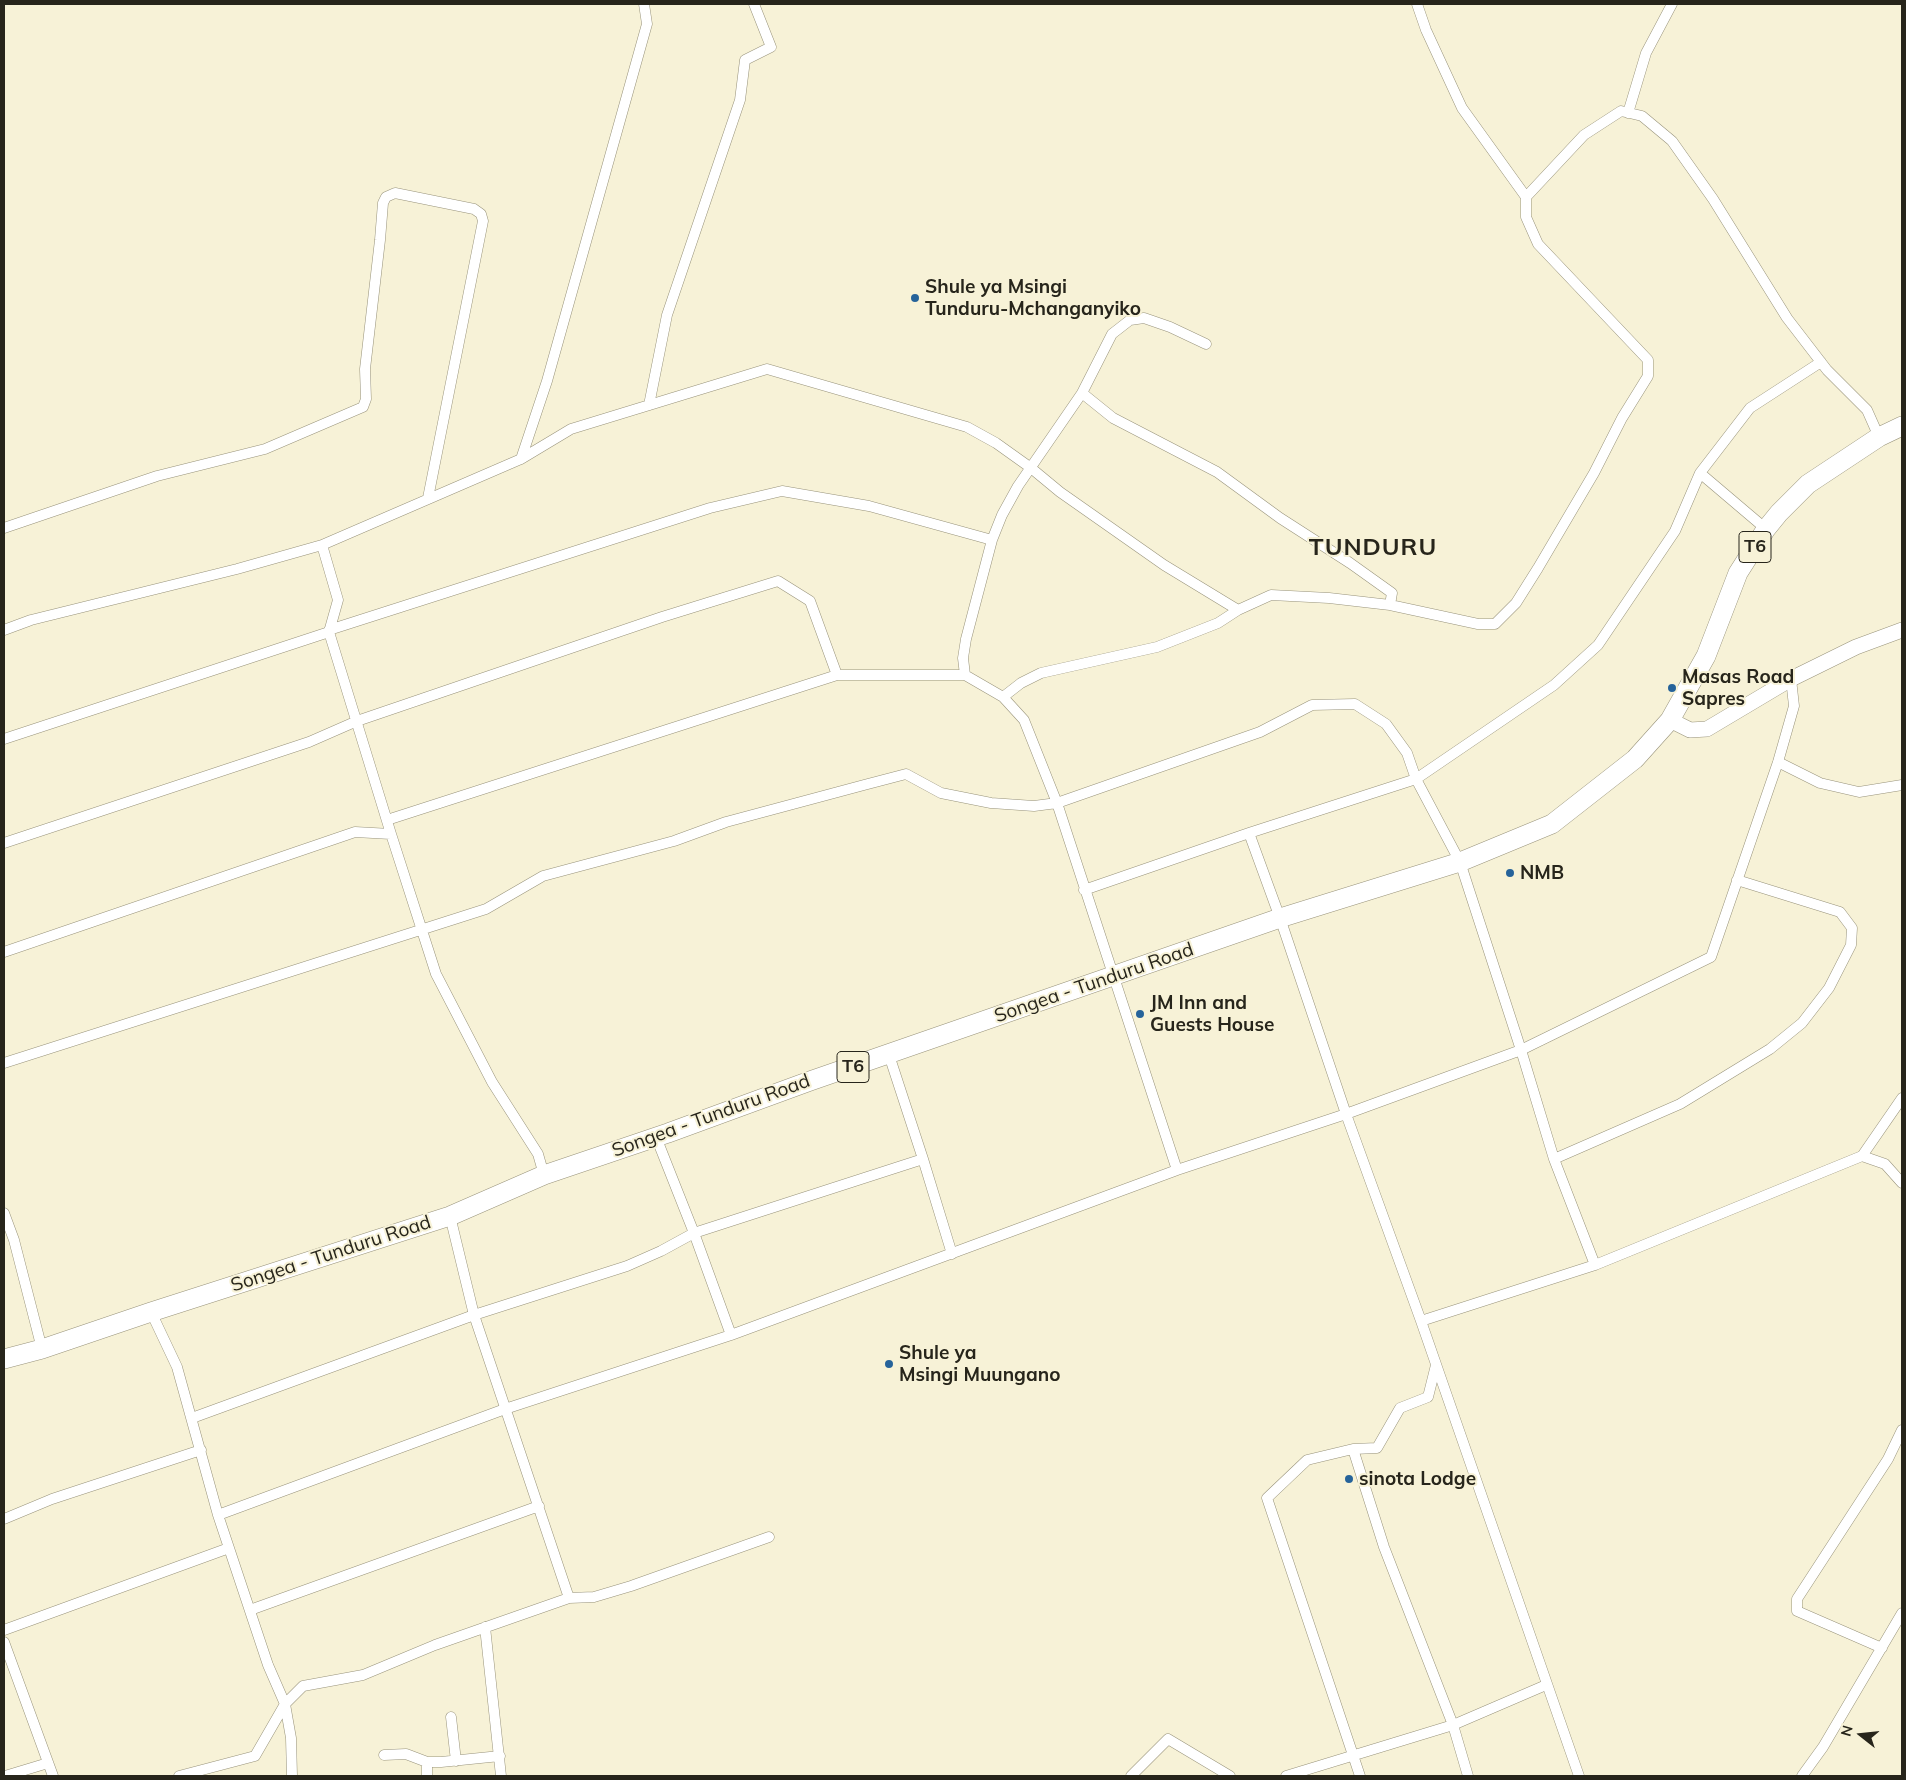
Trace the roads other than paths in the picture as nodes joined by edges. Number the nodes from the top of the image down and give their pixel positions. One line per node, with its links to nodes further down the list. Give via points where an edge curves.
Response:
1 (644, 4): 13 (street, via 647,24 548,381)
2 (754, 4): 10 (street, via 771,47 745,60 740,100 667,315)
3 (1417, 4): 6 (street, via 1462,108)
4 (1672, 4): 5 (street, via 1646,53)
5 (1628, 112): 6 (street, via 1621,111 1584,135); 8 (street, via 1642,116 1672,141 1714,199 1787,318)
6 (1526, 197): 21 (street, via 1526,217 1538,244 1648,360 1648,376 1538,568 1516,603 1495,624 1478,624)
7 (1206, 344): 9 (street, via 1170,326 1144,318 1130,320 1112,334)
8 (1820, 362): 12 (street, via 1867,410); 15 (street, via 1750,408)
9 (1082, 393): 14 (street); 21 (street, via 1113,418 1217,472 1350,563 1392,593)
10 (649, 406): 13 (street, via 571,430); 14 (street, via 767,369 967,427)
11 (1902, 426): 12 (highway, T6)
12 (1879, 438): 18 (highway, T6, via 1808,484)
13 (521, 459): 16 (street)
14 (1031, 468): 19 (street, via 1002,514); 22 (street, via 1164,565)
15 (1700, 473): 18 (street); 34 (street, via 1675,531 1598,645 1554,685)
16 (428, 498): 17 (street, via 483,221 481,214 474,209 395,193 386,197 383,204 363,407 265,449 157,476); 20 (street)
17 (4, 528)
18 (1766, 529): 30 (highway, T6, via 1738,573 1706,656)
19 (992, 540): 25 (street, via 869,506 782,492 710,508); 27 (street, via 966,639)
20 (322, 545): 23 (street, via 31,620); 25 (street, via 338,600)
21 (1390, 605): 22 (street, via 1271,595)
22 (1238, 610): 29 (street, via 1218,623 1157,647 1041,673)
23 (4, 630)
24 (1902, 630): 28 (main road, via 1856,646)
25 (329, 631): 31 (street); 32 (street)
26 (837, 674): 27 (street); 31 (street, via 810,601 778,581); 37 (street)
27 (965, 675): 29 (street)
28 (1791, 679): 30 (main road, via 1707,729 1690,730); 33 (street, via 1794,706)
29 (1003, 697): 36 (street, via 1024,720)
30 (1670, 720): 41 (highway, Songea - Tunduru Road / T6, via 1635,759 1552,824)
31 (357, 721): 37 (street); 40 (street, via 309,742)
32 (4, 740)
33 (1778, 762): 35 (street, via 1820,783 1859,792); 42 (street)
34 (1416, 779): 36 (street, via 1407,753 1386,724 1355,704 1312,705 1260,732); 38 (street); 41 (street)
35 (1902, 785)
36 (1057, 803): 43 (street); 45 (street, via 1034,806 991,803 941,794 906,774 543,876 486,909)
37 (386, 820): 39 (street)
38 (1248, 833): 43 (street); 44 (street)
39 (391, 834): 45 (street); 46 (street, via 355,832)
40 (4, 844)
41 (1460, 862): 44 (highway, Songea - Tunduru Road / T6); 48 (street)
42 (1737, 880): 48 (street, via 1711,957); 56 (street, via 1840,912 1852,928 1851,945 1829,988 1802,1023 1770,1049 1680,1104)
43 (1084, 890): 47 (street)
44 (1280, 918): 47 (highway, Songea - Tunduru Road / T6); 52 (street)
45 (422, 928): 50 (street); 58 (street, via 436,974 492,1082 538,1154)
46 (4, 952)
47 (1113, 976): 49 (highway, Songea - Tunduru Road / T6); 57 (street)
48 (1521, 1050): 52 (street); 56 (street)
49 (889, 1054): 53 (highway, Songea - Tunduru Road / T6); 55 (street)
50 (4, 1064)
51 (1902, 1098): 54 (street)
52 (1346, 1114): 57 (street); 68 (street)
53 (656, 1137): 58 (highway, Songea - Tunduru Road / T6); 62 (street)
54 (1862, 1156): 59 (street, via 1885,1164); 65 (street)
55 (924, 1159): 62 (street); 64 (street)
56 (1554, 1159): 65 (street)
57 (1177, 1170): 64 (street)
58 (544, 1175): 61 (highway, Songea - Tunduru Road / T6)
59 (1902, 1183)
60 (4, 1213): 63 (street)
61 (450, 1216): 66 (highway, Songea - Tunduru Road / T6); 67 (street)
62 (694, 1233): 67 (street, via 627,1266); 69 (street)
63 (9, 1242): 70 (street)
64 (952, 1254): 69 (street)
65 (1595, 1265): 68 (street)
66 (151, 1312): 70 (highway, Songea - Tunduru Road / T6); 74 (street, via 177,1367)
67 (474, 1315): 73 (street); 74 (street)
68 (1421, 1321): 72 (street)
69 (730, 1335): 73 (street)
70 (42, 1349): 71 (highway, Songea - Tunduru Road / T6)
71 (4, 1359)
72 (1436, 1364): 76 (street, via 1428,1397 1400,1408 1376,1448); 90 (street)
73 (505, 1410): 78 (street); 79 (street)
74 (192, 1418): 77 (street)
75 (1902, 1430): 89 (street, via 1888,1459 1797,1599 1797,1611)
76 (1353, 1449): 93 (street, via 1384,1547); 96 (street, via 1307,1460 1267,1498)
77 (201, 1450): 79 (street); 80 (street, via 52,1499)
78 (539, 1506): 83 (street); 84 (street)
79 (218, 1516): 82 (street)
80 (4, 1519)
81 (769, 1537): 83 (street, via 631,1586 594,1597)
82 (229, 1548): 84 (street); 87 (street)
83 (569, 1598): 86 (street)
84 (250, 1610): 91 (street)
85 (1902, 1613): 89 (street)
86 (485, 1627): 91 (street, via 363,1675 303,1686); 95 (street)
87 (4, 1630)
88 (4, 1642): 99 (street)
89 (1882, 1648): 112 (street)
90 (1546, 1685): 93 (street); 111 (street)
91 (285, 1704): 102 (street, via 256,1756); 103 (street, via 291,1738)
92 (451, 1717): 97 (street)
93 (1453, 1724): 96 (street); 110 (street)
94 (384, 1755): 98 (street, via 406,1754)
95 (500, 1756): 97 (street); 105 (street)
96 (1353, 1756): 108 (street); 109 (street)
97 (456, 1761): 98 (street)
98 (427, 1762): 104 (street)
99 (48, 1764): 100 (street); 101 (street)
100 (5, 1776)
101 (53, 1776)
102 (179, 1776)
103 (292, 1776)
104 (427, 1776)
105 (501, 1776)
106 (1131, 1776): 107 (street, via 1168,1739)
107 (1230, 1776)
108 (1286, 1776)
109 (1360, 1776)
110 (1468, 1776)
111 (1579, 1776)
112 (1802, 1776)

